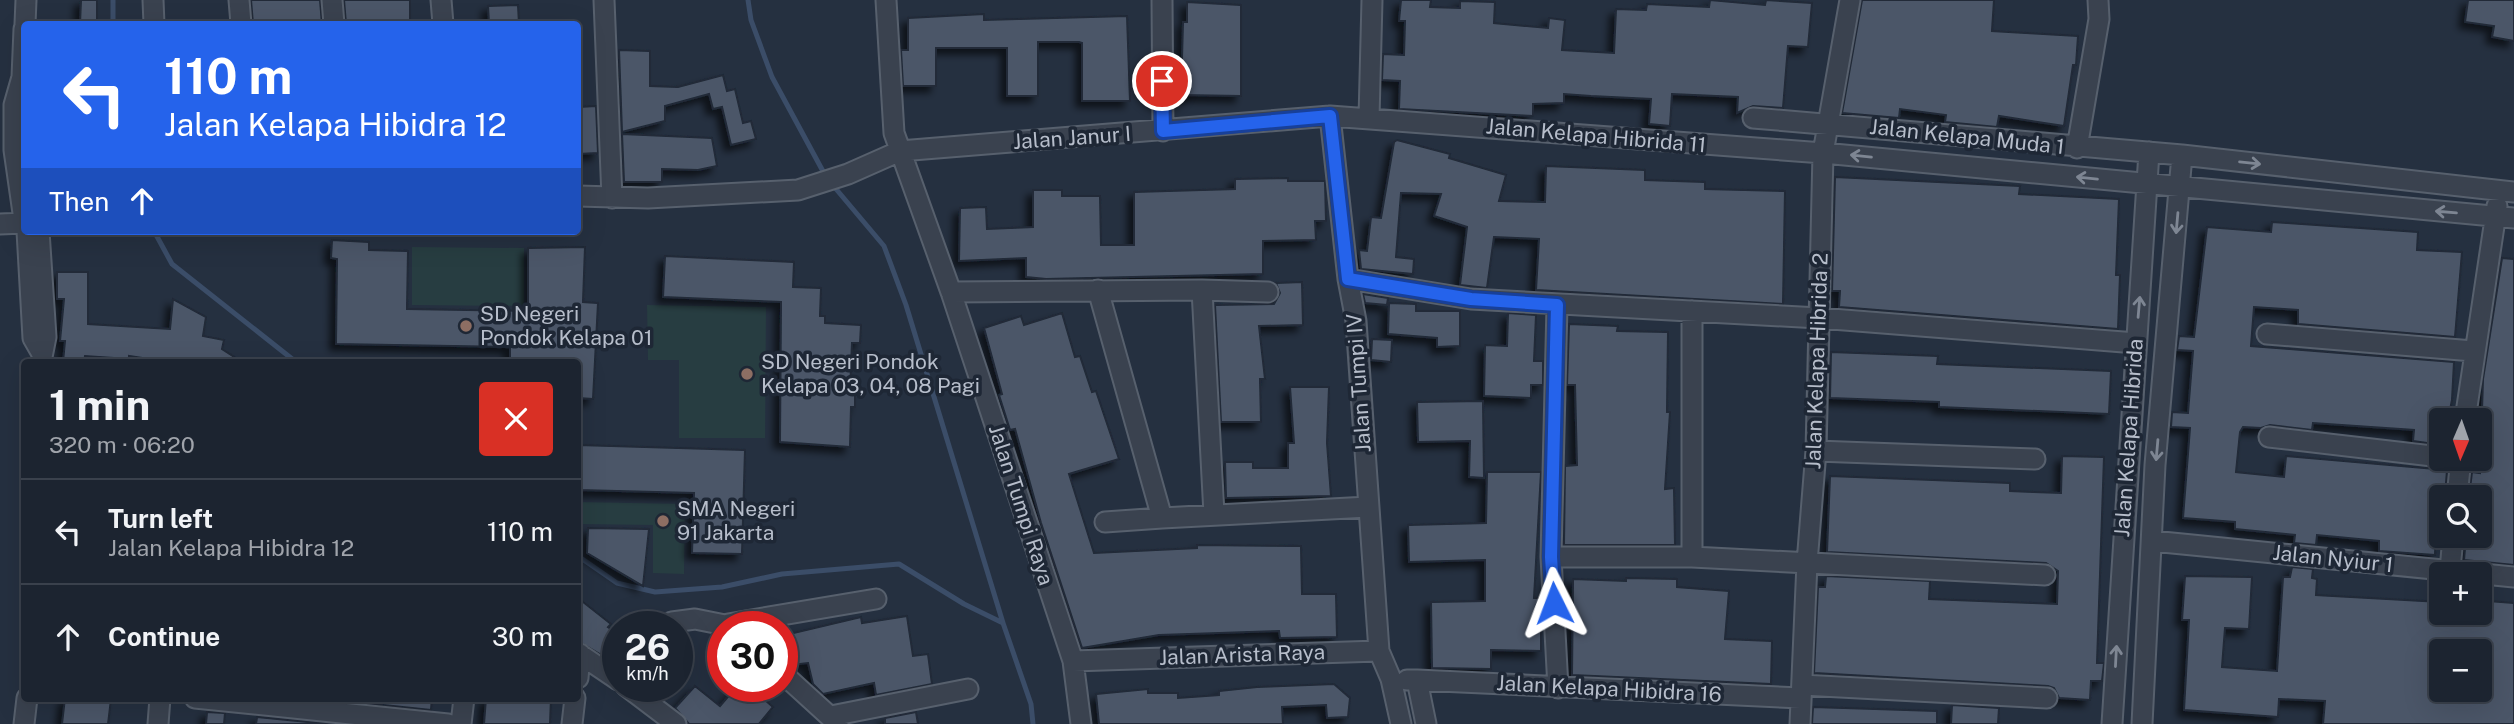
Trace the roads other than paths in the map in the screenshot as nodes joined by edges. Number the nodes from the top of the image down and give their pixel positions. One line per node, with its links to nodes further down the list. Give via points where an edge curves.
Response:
1 (26, 0): 12 (street)
2 (153, 0): 13 (street)
3 (239, 0): 14 (street)
4 (332, 0): 15 (street)
5 (441, 0): 16 (street)
6 (604, 0): 32 (street)
7 (886, 0): 24 (street, Jalan Tumpi Raya, via 894,133)
8 (1161, 0): 22 (street)
9 (1372, 0): 19 (street)
10 (1850, 0): 21 (street, Jalan Kelapa Hibrida 2)
11 (2098, 0): 23 (street, via 2099,19)
12 (25, 21)
13 (154, 21)
14 (241, 21)
15 (334, 21)
16 (443, 21)
17 (21, 88): 33 (street, via 14,105 14,150)
18 (1330, 116): 19 (street, Jalan Janur I); 22 (street, Jalan Janur I); 39 (street, Jalan Tumpi IV)
19 (1369, 118): 26 (street, Jalan Kelapa Hibrida 11)
20 (1753, 118): 21 (street, Jalan Kelapa Muda 1)
21 (1826, 122): 23 (street, Jalan Kelapa Muda 1); 26 (street, Jalan Kelapa Hibrida 2)
22 (1163, 131): 24 (street, Jalan Janur I)
23 (2077, 148): 25 (street, Jalan Kelapa Muda 1)
24 (900, 150): 32 (street, via 798,190); 42 (street, Jalan Tumpi Raya)
25 (2149, 152): 27 (street, Jalan Kelapa Muda 1); 28 (street, Jalan Kelapa Hibrida)
26 (1823, 153): 28 (street, Jalan Kelapa Muda 1, one-way to 26); 46 (street, Jalan Kelapa Hibrida 2)
27 (2182, 155): 29 (street, Jalan Kelapa Hibrida); 30 (street, Jalan Kelapa Muda 1, one-way to 30)
28 (2146, 184): 29 (street, Jalan Kelapa Muda 1); 48 (street, Jalan Kelapa Hibrida, one-way to 28)
29 (2180, 188): 34 (street, Jalan Kelapa Muda 1, one-way to 29); 60 (street, Jalan Kelapa Hibrida, one-way to 60)
30 (2507, 191): 34 (street)
31 (581, 196): 32 (street)
32 (612, 198)
33 (21, 200)
34 (2504, 217): 49 (street)
35 (21, 221): 36 (street)
36 (0, 224)
37 (27, 235): 50 (street, via 33,338)
38 (40, 235): 50 (street, via 46,337)
39 (1348, 279): 44 (street, via 1471,299); 56 (street, Jalan Tumpi IV, via 1356,321)
40 (1098, 290): 41 (street); 42 (street); 58 (street)
41 (1202, 290): 43 (street); 57 (street)
42 (951, 292): 72 (street, Jalan Tumpi Raya)
43 (1268, 292)
44 (1557, 305): 45 (street); 61 (street)
45 (1692, 311): 46 (street); 62 (street)
46 (1819, 318): 48 (street); 53 (street, Jalan Kelapa Hibrida 2)
47 (2267, 334): 49 (street)
48 (2136, 343): 99 (street, Jalan Kelapa Hibrida, one-way to 48)
49 (2473, 351): 51 (street)
50 (41, 357)
51 (2466, 408)
52 (2269, 437): 54 (street)
53 (1816, 451): 55 (street); 63 (street, Jalan Kelapa Hibrida 2)
54 (2429, 456)
55 (2035, 459)
56 (1368, 507): 57 (street); 70 (street, Jalan Tumpi IV)
57 (1214, 514): 58 (street)
58 (1162, 518): 59 (street)
59 (1105, 522)
60 (2152, 541): 64 (street, Jalan Nyiur 1); 100 (street, Jalan Kelapa Hibrida)
61 (1551, 557): 62 (street); 77 (street)
62 (1692, 558): 63 (street)
63 (1807, 563): 65 (street); 79 (street, Jalan Kelapa Hibrida 2)
64 (2429, 569)
65 (2045, 575)
66 (2492, 575): 67 (street, Jalan Nyiur 1)
67 (2514, 577)
68 (876, 599): 69 (street)
69 (798, 613)
70 (1379, 651): 72 (street, Jalan Arista Raya); 74 (street)
71 (581, 655): 73 (street)
72 (1073, 661): 95 (street, Jalan Tumpi Raya)
73 (602, 669)
74 (1391, 679): 75 (street); 96 (street)
75 (1417, 681): 77 (street, Jalan Kelapa Hibidra 16); 97 (street)
76 (798, 687): 88 (street)
77 (1558, 688): 79 (street, Jalan Kelapa Hibidra 16)
78 (968, 689): 88 (street)
79 (1802, 691): 80 (street, Jalan Kelapa Hibidra 16); 98 (street, Jalan Kelapa Hibrida 2)
80 (2047, 698)
81 (27, 702): 89 (street)
82 (160, 702): 90 (street)
83 (253, 702): 87 (street)
84 (464, 702): 92 (street)
85 (575, 702): 93 (street)
86 (647, 702): 94 (street)
87 (347, 706): 91 (street)
88 (834, 720)
89 (24, 724)
90 (158, 724)
91 (448, 724)
92 (461, 724)
93 (572, 724)
94 (676, 724)
95 (1081, 724)
96 (1401, 724)
97 (1426, 724)
98 (1800, 724)
99 (2112, 724)
100 (2142, 724)

